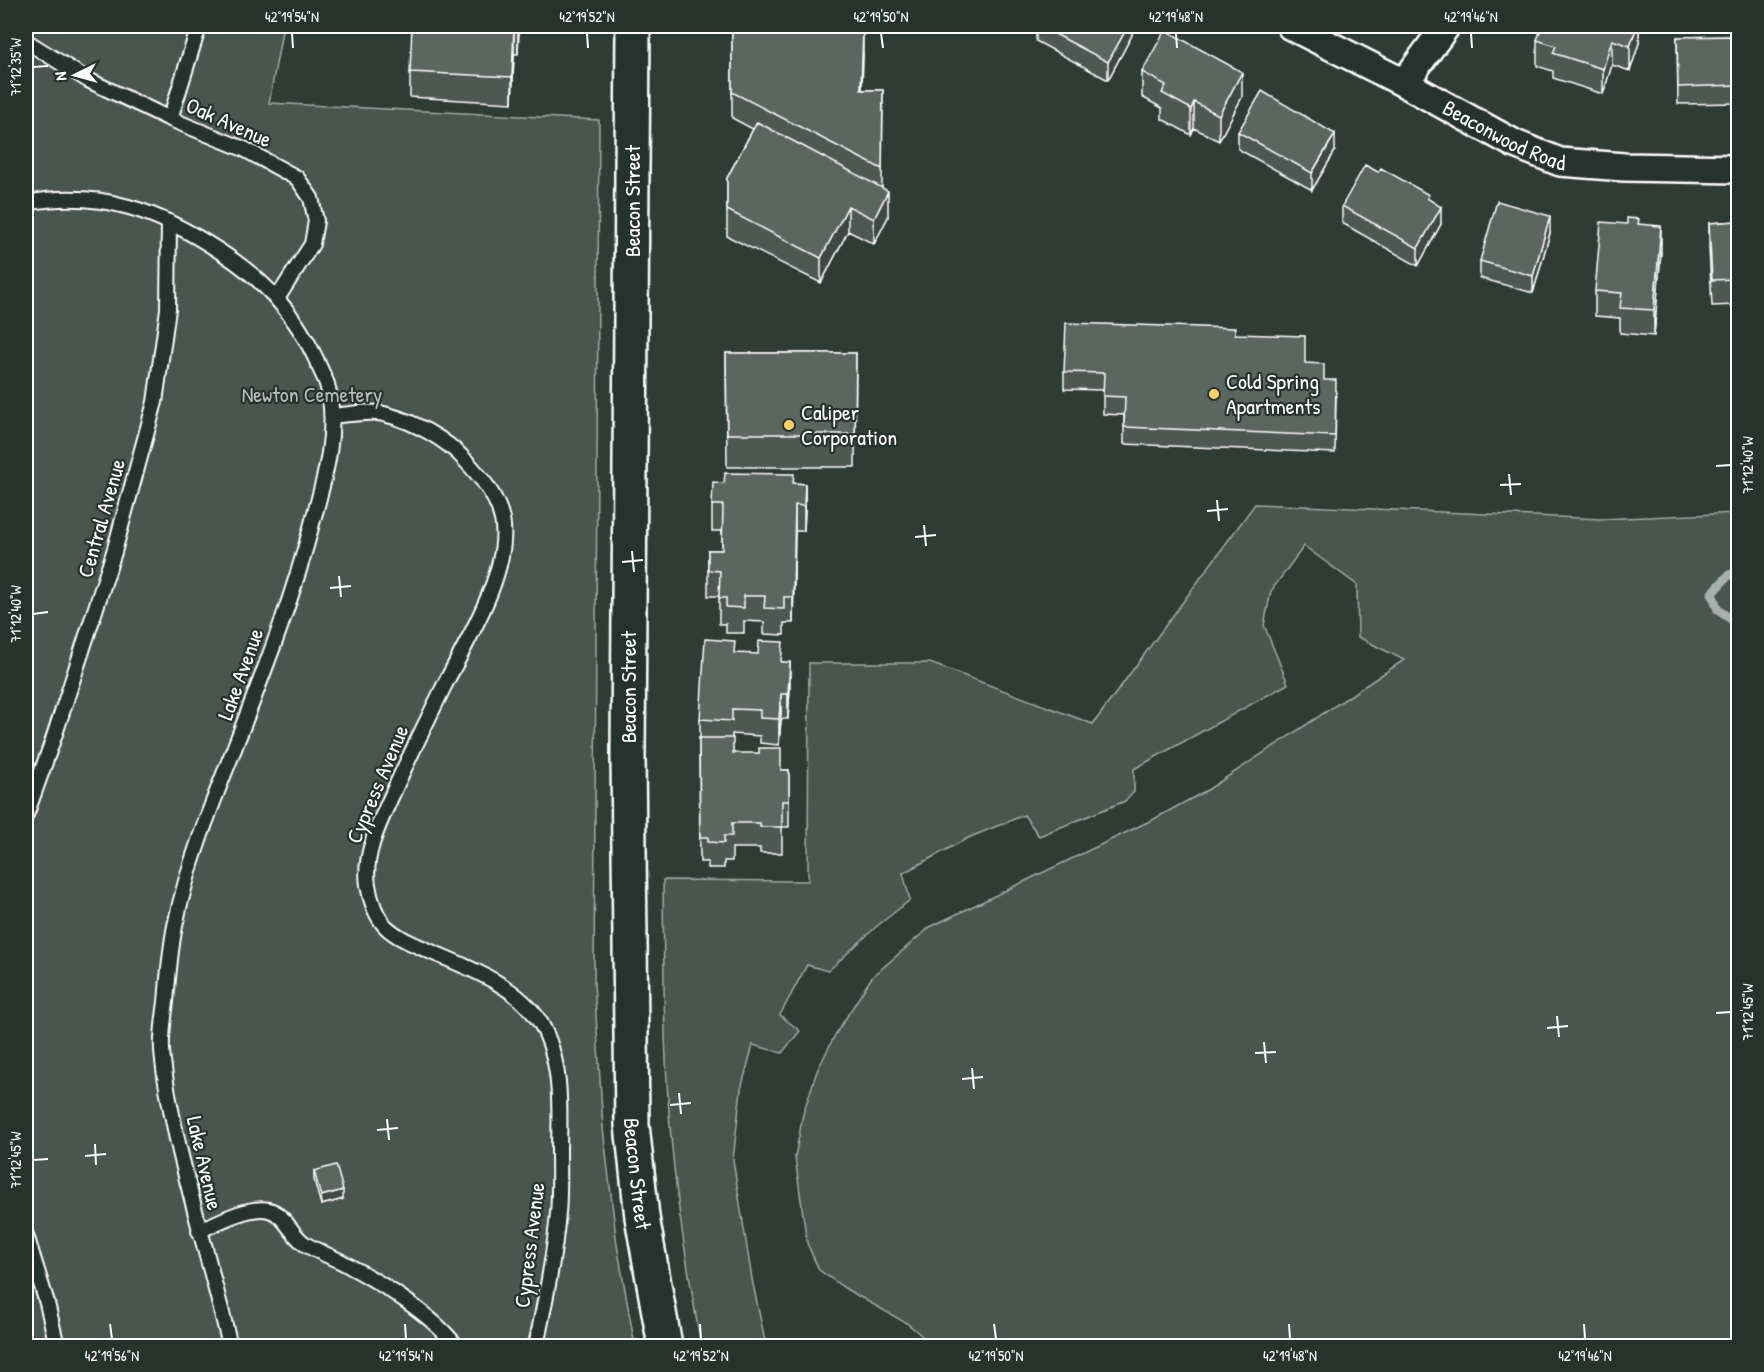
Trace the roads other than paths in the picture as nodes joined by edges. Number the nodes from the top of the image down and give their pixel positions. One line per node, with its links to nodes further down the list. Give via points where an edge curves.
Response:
1 (199, 26): 7 (lane)
2 (633, 26): 20 (main road, Beacon Street, via 628,744 632,1113 642,1217)
3 (1292, 26): 6 (street, Beaconwood Road)
4 (1446, 26): 6 (street)
5 (26, 41): 7 (lane, Oak Avenue, via 88,80)
6 (1404, 83): 8 (street, Beaconwood Road, via 1515,144 1560,162)
7 (170, 119): 11 (lane, Oak Avenue, via 244,149 297,178 312,198 316,220 312,244)
8 (1738, 169)
9 (26, 203): 10 (lane, Lake Avenue, via 81,198 126,204)
10 (169, 222): 11 (lane, Lake Avenue, via 240,264); 13 (lane, Central Avenue, via 168,309 155,402 114,552)
11 (278, 297): 12 (lane, Lake Avenue, via 295,320 323,375)
12 (332, 416): 14 (lane, Lake Avenue, via 325,476 301,566 201,834 175,926 161,1047 166,1089); 19 (lane, Cypress Avenue, via 383,414 437,438 456,450 487,484 502,519 503,550 491,590 379,824 368,859 367,884 385,926 403,939 494,981 521,999 540,1022 552,1050 560,1122 558,1210)
13 (26, 815)
14 (199, 1231): 17 (lane, Lake Avenue); 18 (lane, via 234,1215 268,1210 282,1218 305,1244 399,1296)
15 (26, 1235): 16 (lane)
16 (57, 1347)
17 (230, 1347)
18 (456, 1347)
19 (536, 1347)
20 (664, 1347)

